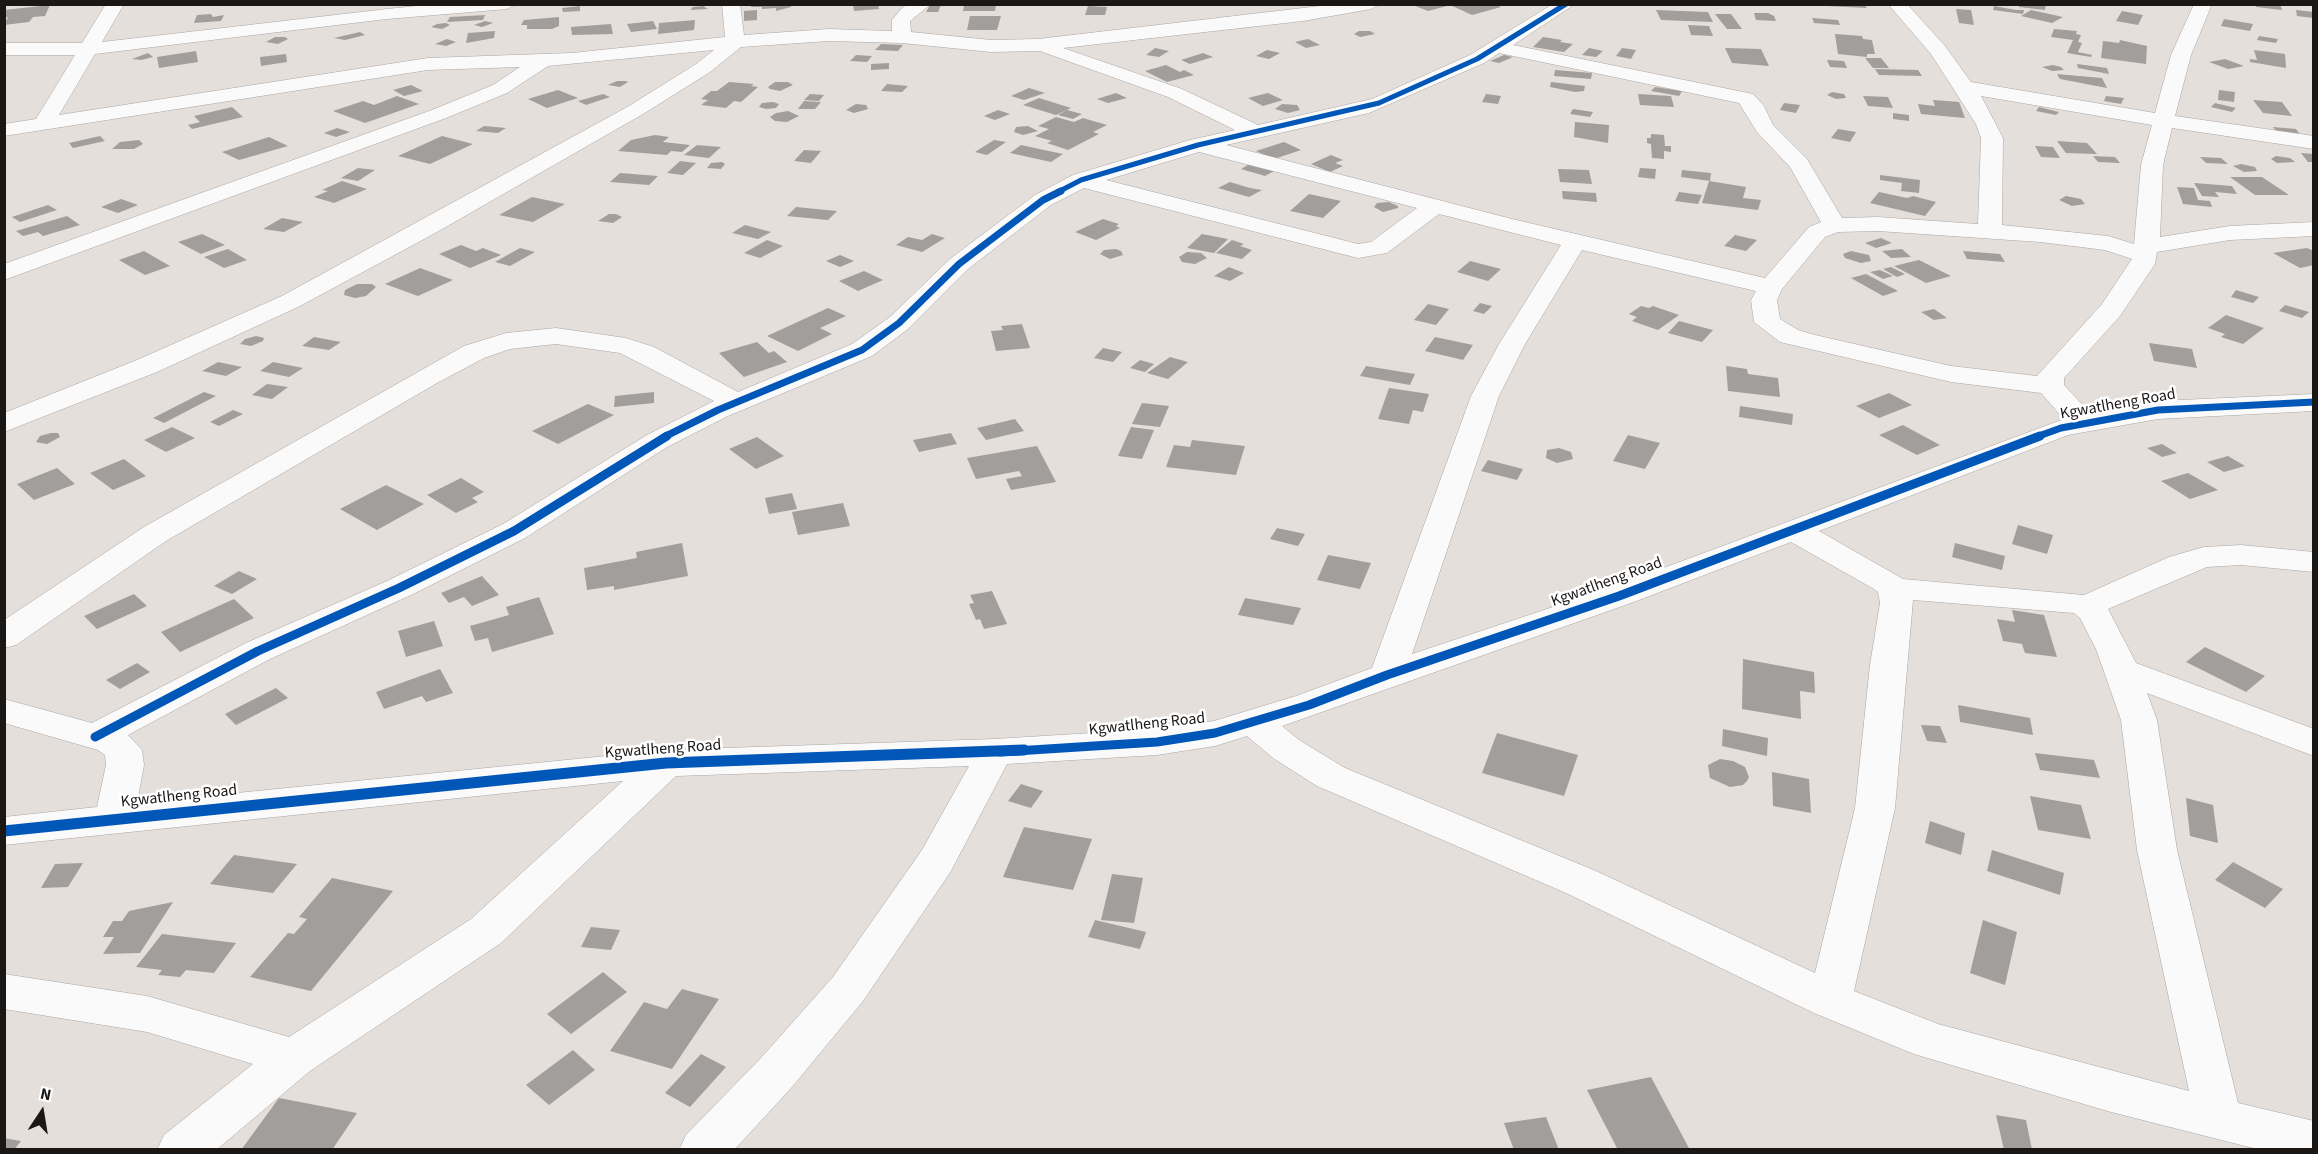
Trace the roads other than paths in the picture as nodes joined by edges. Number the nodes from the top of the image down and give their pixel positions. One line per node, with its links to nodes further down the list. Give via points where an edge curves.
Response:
1 (115, 4): 14 (street)
2 (507, 4): 14 (street)
3 (731, 4): 10 (street)
4 (922, 4): 9 (street, via 901,20)
5 (1371, 4): 11 (street)
6 (1566, 4): 12 (street)
7 (1898, 4): 16 (street)
8 (2203, 4): 17 (street, via 2169,91)
9 (902, 37): 10 (street, via 830,35); 11 (street, via 991,46)
10 (735, 42): 15 (street); 35 (street, via 703,68 636,110 291,301 147,366)
11 (1038, 45): 20 (street, via 1175,93)
12 (1496, 47): 20 (street, via 1362,109); 25 (street, via 1746,98 1764,128 1798,164)
13 (4, 49): 14 (street)
14 (90, 49): 18 (street)
15 (543, 60): 18 (street, via 415,65); 30 (street, via 500,89 439,114)
16 (1965, 87): 17 (street); 27 (street, via 1992,138)
17 (2165, 122): 21 (street); 29 (street, via 2152,165)
18 (44, 124): 19 (street)
19 (4, 130)
20 (1253, 131): 22 (street)
21 (2313, 142)
22 (1198, 144): 23 (street); 24 (street)
23 (1081, 180): 24 (street, via 1358,251 1378,248); 33 (street, via 1043,200 959,264 899,323 862,350)
24 (1435, 206): 28 (street)
25 (1835, 225): 27 (street); 31 (street, via 1817,232)
26 (2313, 229): 29 (street, via 2230,233)
27 (1990, 232): 29 (street, via 2108,243)
28 (1576, 240): 31 (street); 43 (street, via 1485,396)
29 (2146, 251): 32 (street, via 2143,264 2111,310 2057,367 2050,377)
30 (4, 273)
31 (1771, 287): 32 (street, via 1764,300 1767,322 1789,336 1951,374)
32 (2050, 386): 36 (street)
33 (736, 402): 41 (street, via 626,346 556,336 506,341 474,352 427,377 155,534); 46 (street, via 657,441 494,541 258,651)
34 (2313, 402): 36 (street, Kgwatlheng Road, via 2158,410)
35 (4, 423)
36 (2084, 424): 37 (street, Kgwatlheng Road, via 2061,428)
37 (1794, 530): 39 (street); 43 (street, Kgwatlheng Road, via 1619,596)
38 (2313, 562): 40 (street, via 2241,555 2204,557)
39 (1894, 588): 40 (street); 53 (street, via 1897,603 1875,808)
40 (2087, 606): 42 (street, via 2094,612)
41 (4, 636)
42 (2121, 670): 47 (street); 55 (street, via 2139,720 2157,850)
43 (1387, 675): 45 (street, Kgwatlheng Road)
44 (4, 711): 46 (street)
45 (1256, 723): 48 (street, Kgwatlheng Road, via 1157,742); 53 (street, via 1286,749 1331,777 1581,882)
46 (95, 737): 50 (street, via 111,741 123,750 125,765)
47 (2313, 743)
48 (995, 752): 49 (street, Kgwatlheng Road); 58 (street, via 937,860 848,989)
49 (666, 763): 50 (street, Kgwatlheng Road); 54 (street, via 486,931)
50 (114, 819): 51 (street, Kgwatlheng Road)
51 (4, 831)
52 (4, 991): 54 (street, via 147,1014)
53 (1830, 1000): 55 (street, via 1930,1041)
54 (294, 1058): 57 (street)
55 (2217, 1118): 56 (street)
56 (2300, 1142)
57 (181, 1149)
58 (703, 1149)

